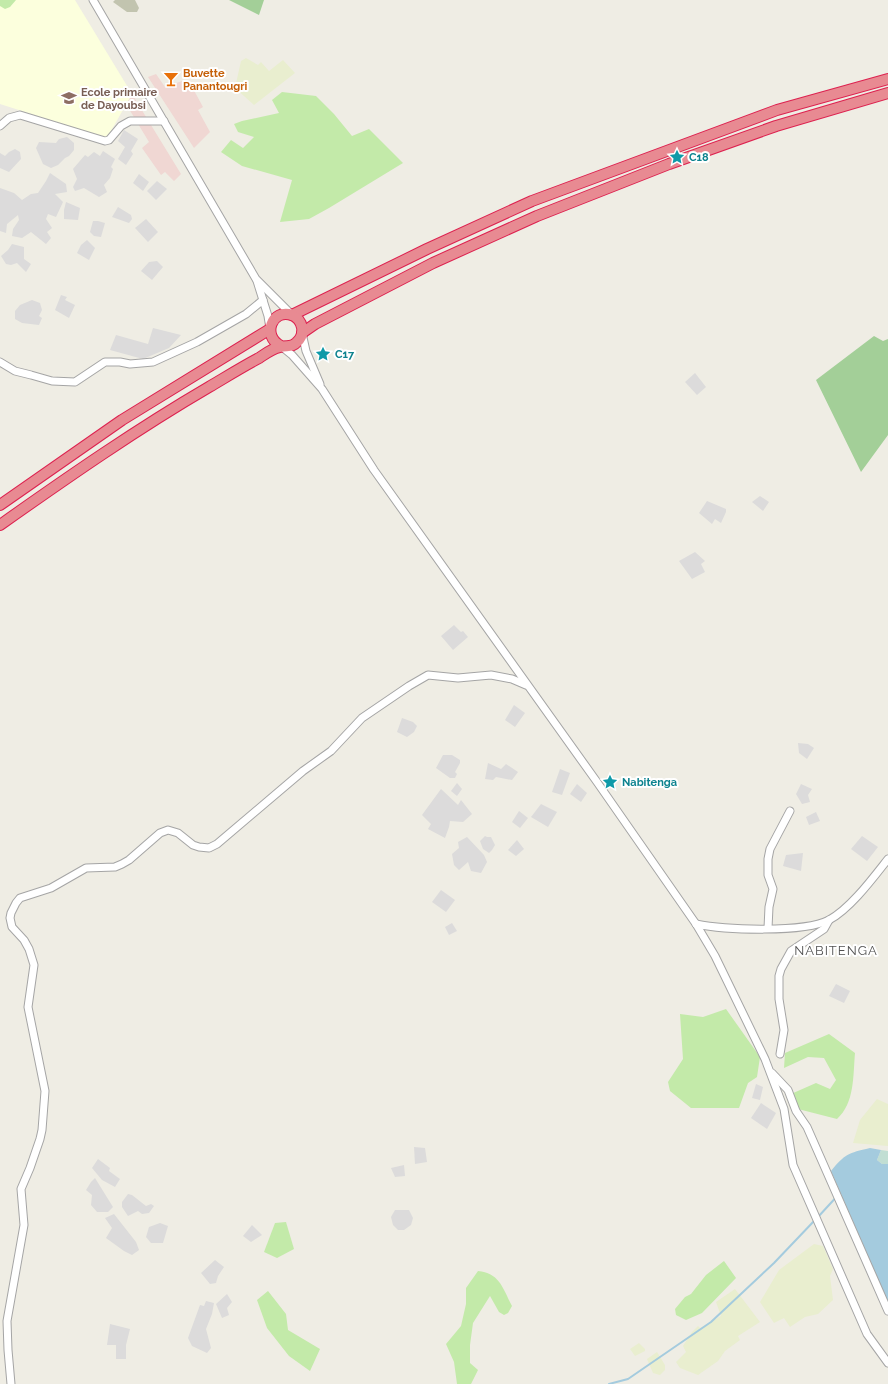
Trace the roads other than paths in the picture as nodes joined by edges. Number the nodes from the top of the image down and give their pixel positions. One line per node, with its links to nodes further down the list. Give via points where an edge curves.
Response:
1 (93, 0): 4 (street)
2 (888, 79): 8 (highway, via 777,110 532,201 427,249)
3 (888, 93): 10 (highway, via 776,126 669,164 537,216 433,263)
4 (164, 121): 5 (street, via 130,121 105,141 20,115 9,118); 6 (street)
5 (0, 126)
6 (256, 279): 7 (street); 8 (street)
7 (263, 300): 9 (street); 12 (street, via 246,314 191,345 153,362 105,362 75,382 52,381 31,376 15,371)
8 (292, 316): 9 (highway, via 287,314 278,317); 10 (highway, via 300,322)
9 (270, 329): 11 (highway, via 272,340); 14 (highway, via 122,420)
10 (302, 333): 11 (highway, via 295,344); 13 (street, via 306,351)
11 (281, 346): 13 (street); 15 (highway, via 131,435)
12 (0, 362)
13 (322, 389): 16 (street, via 374,470)
14 (0, 505)
15 (0, 525)
16 (526, 685): 20 (street); 26 (street, via 512,679 491,676 458,678 428,675 362,718 331,751 303,771 217,844 209,848 199,847 178,833 168,830 160,833 122,864 86,868 51,888 20,898 16,903 10,918 12,927 24,940 34,965 28,1008 45,1091 40,1139 21,1190 24,1225 7,1321)
17 (790, 812): 21 (street, via 770,850 768,860 768,875 773,889)
18 (888, 859): 19 (street, via 845,908)
19 (829, 920): 21 (street, via 811,926); 22 (street, via 824,929 791,951 781,969 779,999 784,1030)
20 (696, 924): 21 (street); 23 (street, via 715,956)
21 (768, 928)
22 (780, 1054)
23 (769, 1069): 24 (street, via 788,1090 796,1111 807,1127); 25 (street, via 784,1109 793,1165 867,1334)
24 (888, 1311)
25 (888, 1363)
26 (11, 1384)

